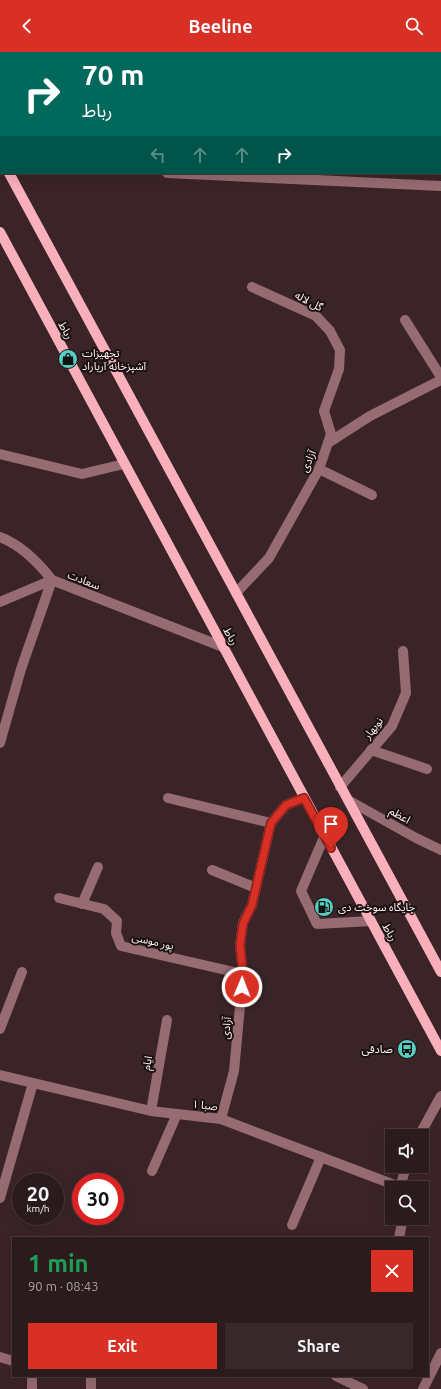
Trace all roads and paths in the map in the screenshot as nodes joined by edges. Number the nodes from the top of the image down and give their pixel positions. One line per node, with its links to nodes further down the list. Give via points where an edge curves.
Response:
1 (12, 174): 16 (main road)
2 (188, 174): 3 (street)
3 (441, 186)
4 (0, 232): 11 (main road, رباط)
5 (252, 288): 9 (street, گل لاله, via 316,316 330,331 340,350 339,369 324,411 331,434)
6 (405, 320): 7 (street)
7 (441, 377)
8 (441, 380): 9 (street, آزادی, via 370,416)
9 (328, 444): 12 (street, آزادی)
10 (0, 454): 11 (street, via 82,474)
11 (124, 464): 18 (main road, رباط)
12 (319, 469): 13 (street); 16 (street, آزادی, via 269,558)
13 (372, 495)
14 (0, 537): 15 (street, via 35,560)
15 (52, 580): 17 (street); 18 (street, سعادت); 20 (street, سعادت, via 20,669)
16 (236, 594): 23 (main road)
17 (0, 602)
18 (223, 647): 25 (main road, رباط)
19 (403, 651): 21 (street, نوبهار, via 406,693 392,726)
20 (0, 743)
21 (371, 750): 22 (street); 23 (street, نوبهار)
22 (427, 769)
23 (340, 787): 26 (main road)
24 (168, 798): 27 (street)
25 (304, 798): 27 (street, آزادی, via 286,805); 28 (main road, رباط)
26 (348, 800): 29 (street, اعظم); 37 (main road)
27 (271, 823): 32 (street, آزادی)
28 (325, 835): 35 (main road, رباط); 35 (street, via 301,891 316,924)
29 (441, 850)
30 (98, 868): 34 (street)
31 (212, 870): 32 (street)
32 (256, 888): 38 (street, آزادی, via 252,905 243,924 240,945)
33 (59, 898): 34 (street, پور موسی)
34 (82, 904): 38 (street, پور موسی, via 104,909 117,922 116,933 121,946)
35 (371, 921): 41 (main road, رباط)
36 (22, 972): 40 (street)
37 (441, 972)
38 (243, 974): 47 (street, آزادی, via 234,1072)
39 (167, 1020): 45 (street, ایام)
40 (0, 1029)
41 (441, 1051)
42 (0, 1075): 43 (street, صبا ۱)
43 (33, 1083): 45 (street, صبا ۱); 51 (street)
44 (441, 1096): 48 (street)
45 (151, 1111): 46 (street, صبا ۱)
46 (177, 1114): 47 (street, صبا ۱); 50 (street)
47 (221, 1119): 49 (street, صبا ۱)
48 (423, 1129)
49 (321, 1157): 52 (street, صبا ۱); 54 (street)
50 (152, 1171)
51 (2, 1179): 53 (street)
52 (385, 1181)
53 (0, 1198)
54 (292, 1225)
55 (402, 1225): 56 (street)
56 (399, 1237)
57 (441, 1353): 66 (street)
58 (0, 1357): 59 (street)
59 (12, 1361)
60 (32, 1377): 63 (street)
61 (91, 1377): 64 (street)
62 (348, 1379): 65 (street)
63 (32, 1389)
64 (90, 1389)
65 (363, 1389)
66 (424, 1389)

